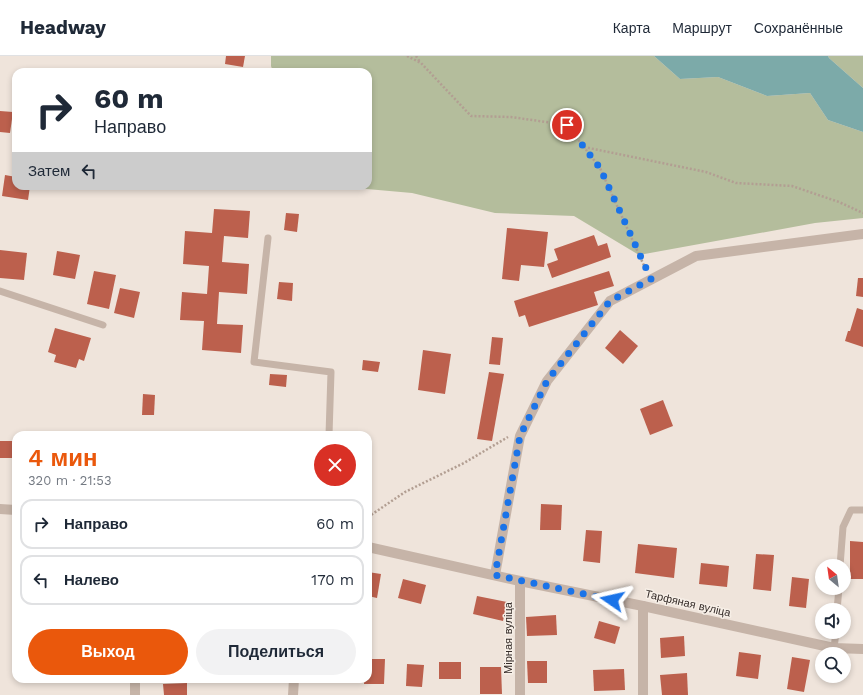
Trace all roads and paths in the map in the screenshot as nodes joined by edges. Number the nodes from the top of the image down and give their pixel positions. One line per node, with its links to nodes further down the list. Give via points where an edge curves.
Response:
1 (406, 56): 3 (path)
2 (416, 56): 3 (path)
3 (421, 63): 4 (path, via 471,116 567,125)
4 (584, 147): 5 (path, via 706,172 736,183 792,186); 8 (path, via 600,168)
5 (863, 213)
6 (863, 234): 8 (street, via 696,256)
7 (268, 238): 12 (lane, via 254,362 331,372)
8 (651, 279): 11 (street, via 610,301 547,381)
9 (0, 291): 10 (lane)
10 (103, 325)
11 (524, 428): 16 (path, via 464,463 405,492); 19 (street, via 520,436)
12 (329, 431)
13 (0, 509): 14 (street)
14 (12, 510)
15 (863, 510): 18 (lane, via 851,510 843,527)
16 (372, 514)
17 (372, 548): 19 (street, Тарфяная вуліца)
18 (841, 559)
19 (495, 575): 20 (street, Тарфяная вуліца)
20 (520, 581): 21 (street, Тарфяная вуліца); 29 (street, Мірная вуліца)
21 (643, 606): 22 (street, Тарфяная вуліца); 30 (street)
22 (829, 647)
23 (851, 649): 24 (street, Тарфяная вуліца)
24 (863, 649)
25 (135, 683): 27 (street)
26 (294, 683): 28 (street)
27 (135, 695)
28 (293, 695)
29 (520, 695)
30 (643, 695)

